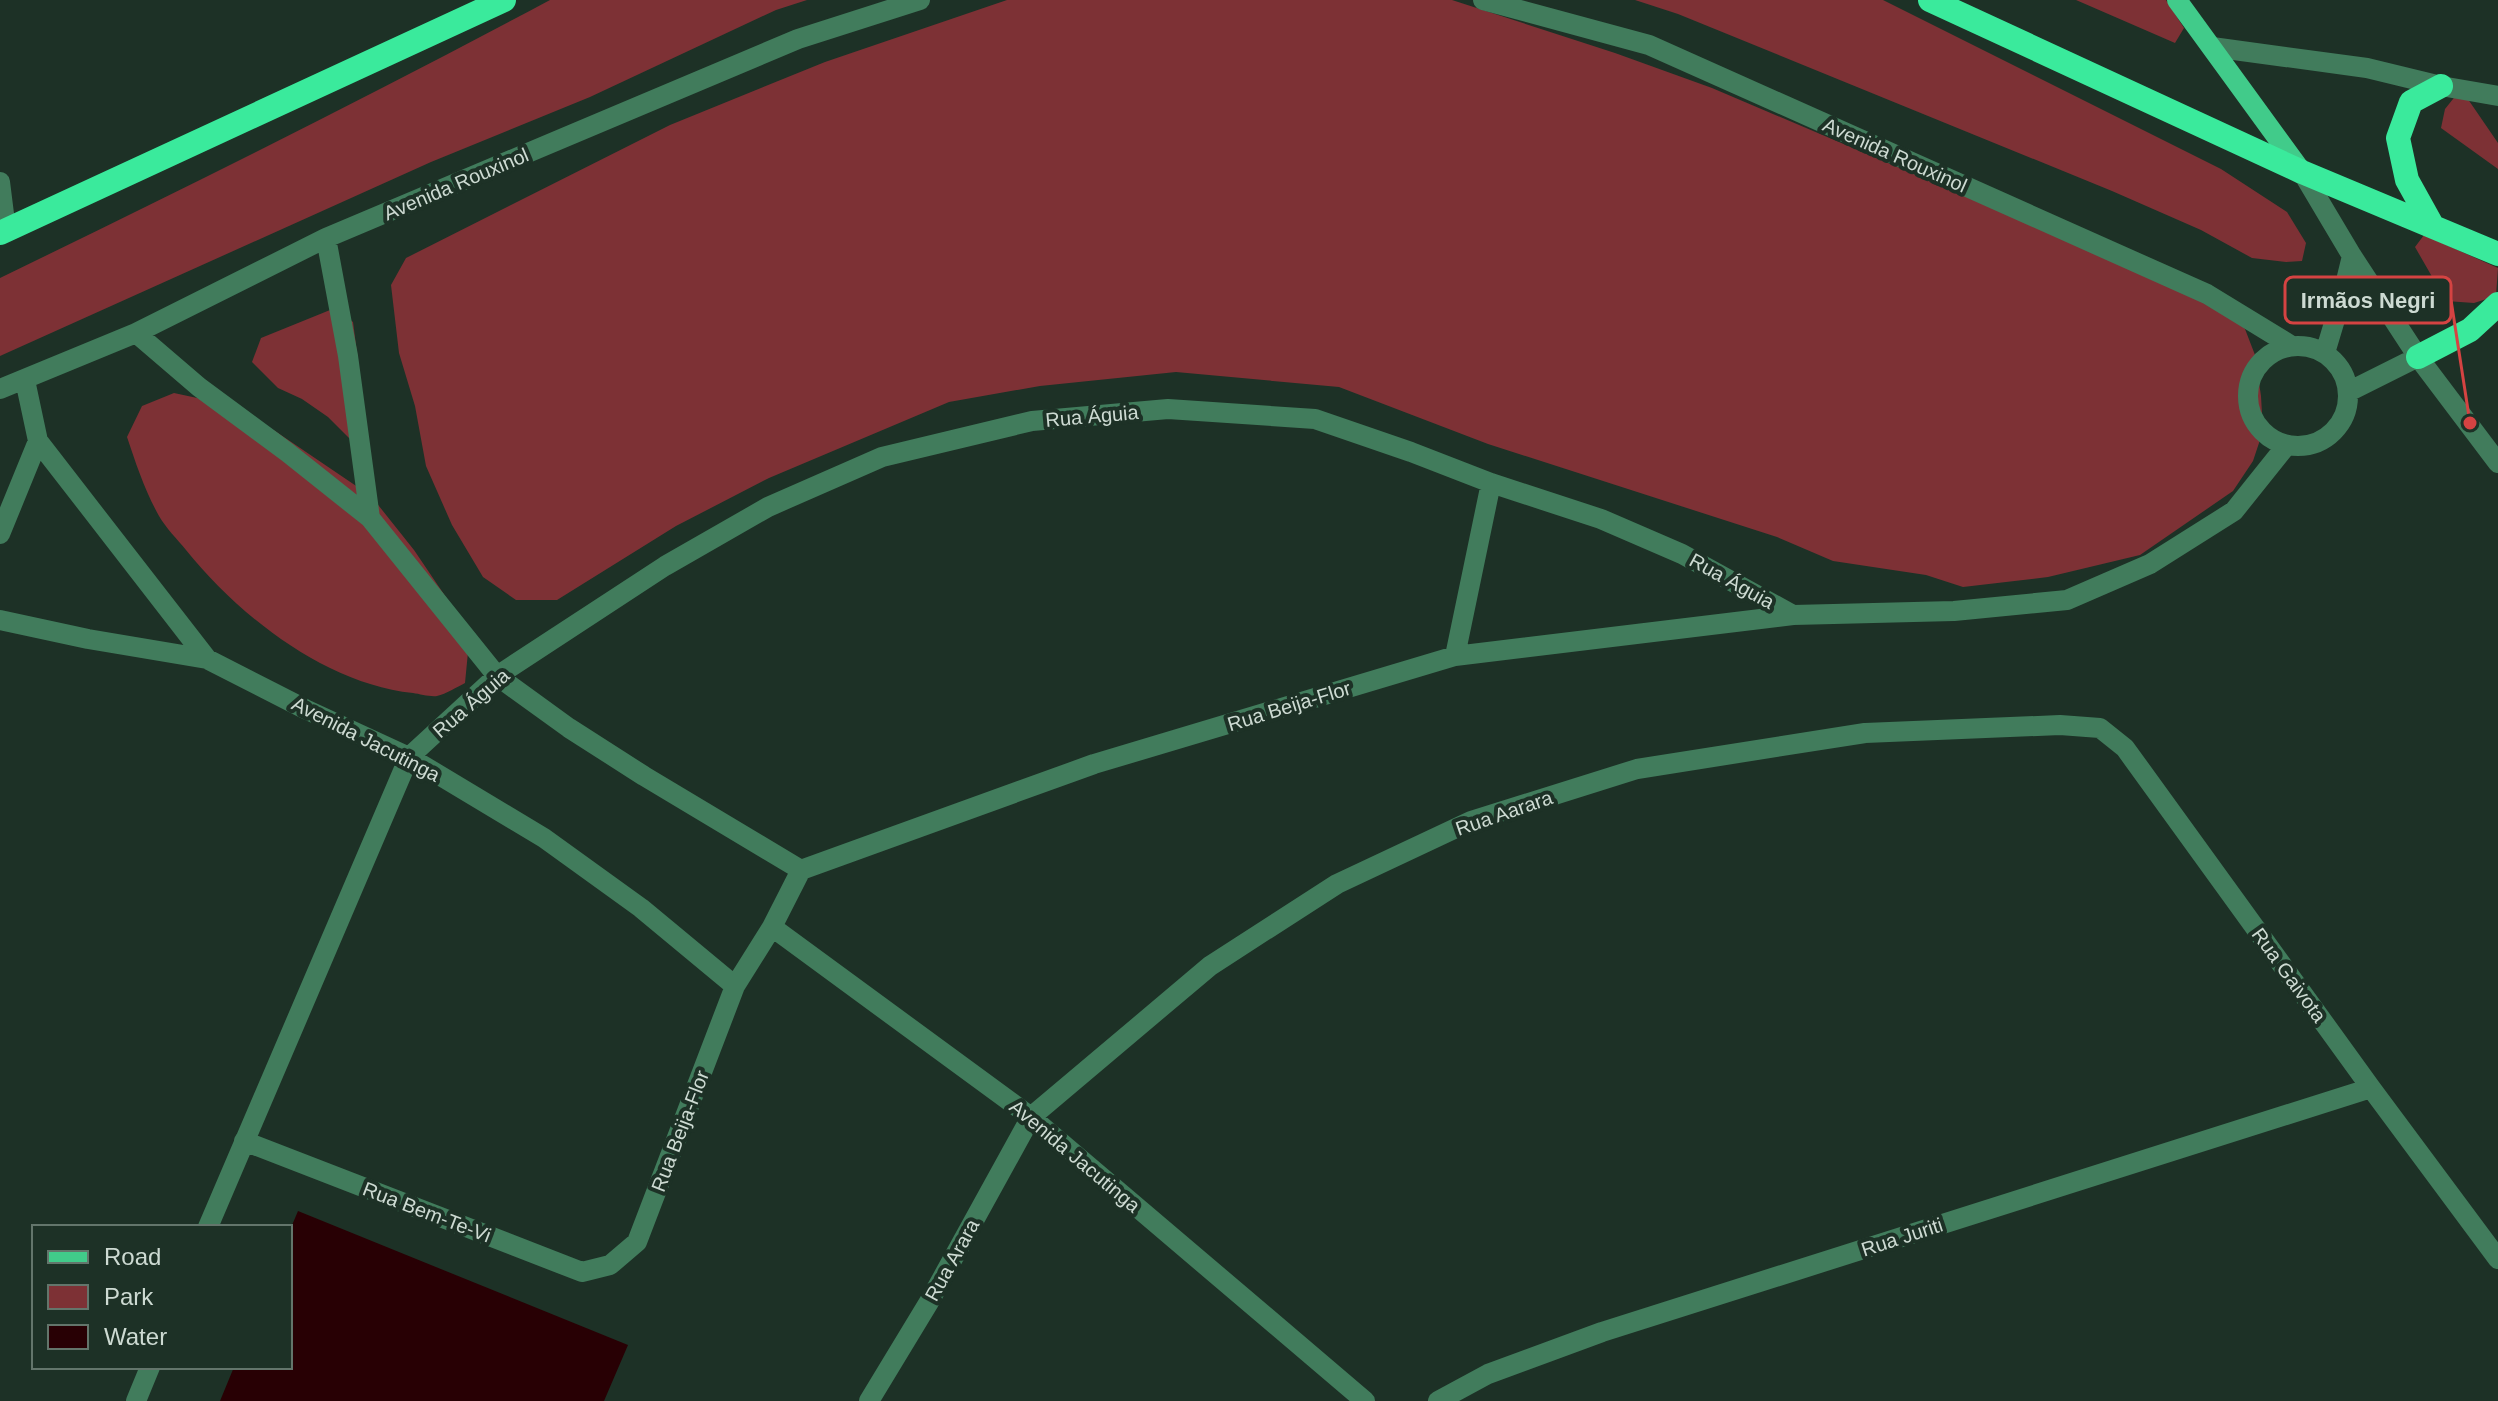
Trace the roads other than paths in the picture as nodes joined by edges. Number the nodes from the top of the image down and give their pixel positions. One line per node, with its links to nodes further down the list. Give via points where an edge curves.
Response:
1 (504, 0): 12 (highway)
2 (920, 0): 13 (street, Avenida Rouxinol, via 798,39)
3 (1483, 0): 18 (street, Avenida Rouxinol, via 1649,45 2207,294)
4 (1930, 0): 9 (highway)
5 (2177, 0): 6 (main road)
6 (2212, 47): 7 (street, via 2367,68); 9 (main road)
7 (2441, 86): 8 (street); 11 (highway, via 2411,102 2398,138 2407,180)
8 (2498, 96)
9 (2302, 172): 11 (highway); 15 (street)
10 (0, 182): 12 (street)
11 (2432, 225): 14 (highway)
12 (3, 232)
13 (326, 238): 17 (street, Avenida Rouxinol); 28 (street)
14 (2498, 254)
15 (2352, 256): 19 (street); 20 (street)
16 (2498, 304): 20 (highway, via 2470,330)
17 (136, 333): 21 (street, Avenida Rouxinol); 28 (street)
18 (2292, 346): 19 (street); 25 (street, via 2270,354 2255,371 2248,392 2251,416 2265,435)
19 (2325, 353): 23 (street, via 2341,370)
20 (2418, 357): 23 (street); 26 (street)
21 (25, 380): 22 (street, Avenida Rouxinol); 24 (street, Avenida Jacutinga)
22 (0, 389)
23 (2348, 392): 25 (street, via 2345,416 2330,435 2309,446)
24 (38, 441): 29 (street); 33 (street, Avenida Jacutinga)
25 (2286, 446): 30 (street, Rua Águia, via 2234,511 2150,564 2067,600 1954,611)
26 (2498, 463)
27 (1491, 483): 30 (street, Rua Águia, via 1601,519 1682,554); 32 (street); 34 (street, Rua Águia, via 1315,419 1168,409 1032,421 882,457 768,507 665,566)
28 (370, 518): 34 (street)
29 (0, 534)
30 (1793, 615): 32 (street, Rua Beija-Flor)
31 (0, 620): 33 (street)
32 (1455, 656): 37 (street, Rua Beija-Flor, via 1094,764)
33 (207, 659): 36 (street, Avenida Jacutinga)
34 (497, 676): 36 (street, Rua Águia); 37 (street, via 631,768)
35 (2060, 725): 40 (street, Rua Gaivota, via 2100,728 2125,748); 41 (street, Rua Aarara, via 1865,733 1637,769 1471,821 1337,884 1210,966)
36 (409, 757): 39 (street, Avenida Jacutinga, via 544,838 641,908); 42 (street, Rua Águia)
37 (801, 870): 38 (street)
38 (772, 927): 39 (street); 41 (street, Avenida Jacutinga)
39 (735, 986): 45 (street, Rua Beija-Flor, via 637,1242)
40 (2371, 1088): 44 (street, Rua Gaivota); 50 (street, Rua Juriti, via 1602,1332 1488,1374)
41 (1031, 1117): 48 (street, Rua Arara); 49 (street, Avenida Jacutinga)
42 (244, 1141): 43 (street, Rua Águia); 45 (street, Rua Bem-Te-Vi, via 582,1272)
43 (209, 1225)
44 (2498, 1259)
45 (610, 1265)
46 (149, 1369): 47 (street)
47 (136, 1401)
48 (869, 1401)
49 (1365, 1401)
50 (1438, 1401)

